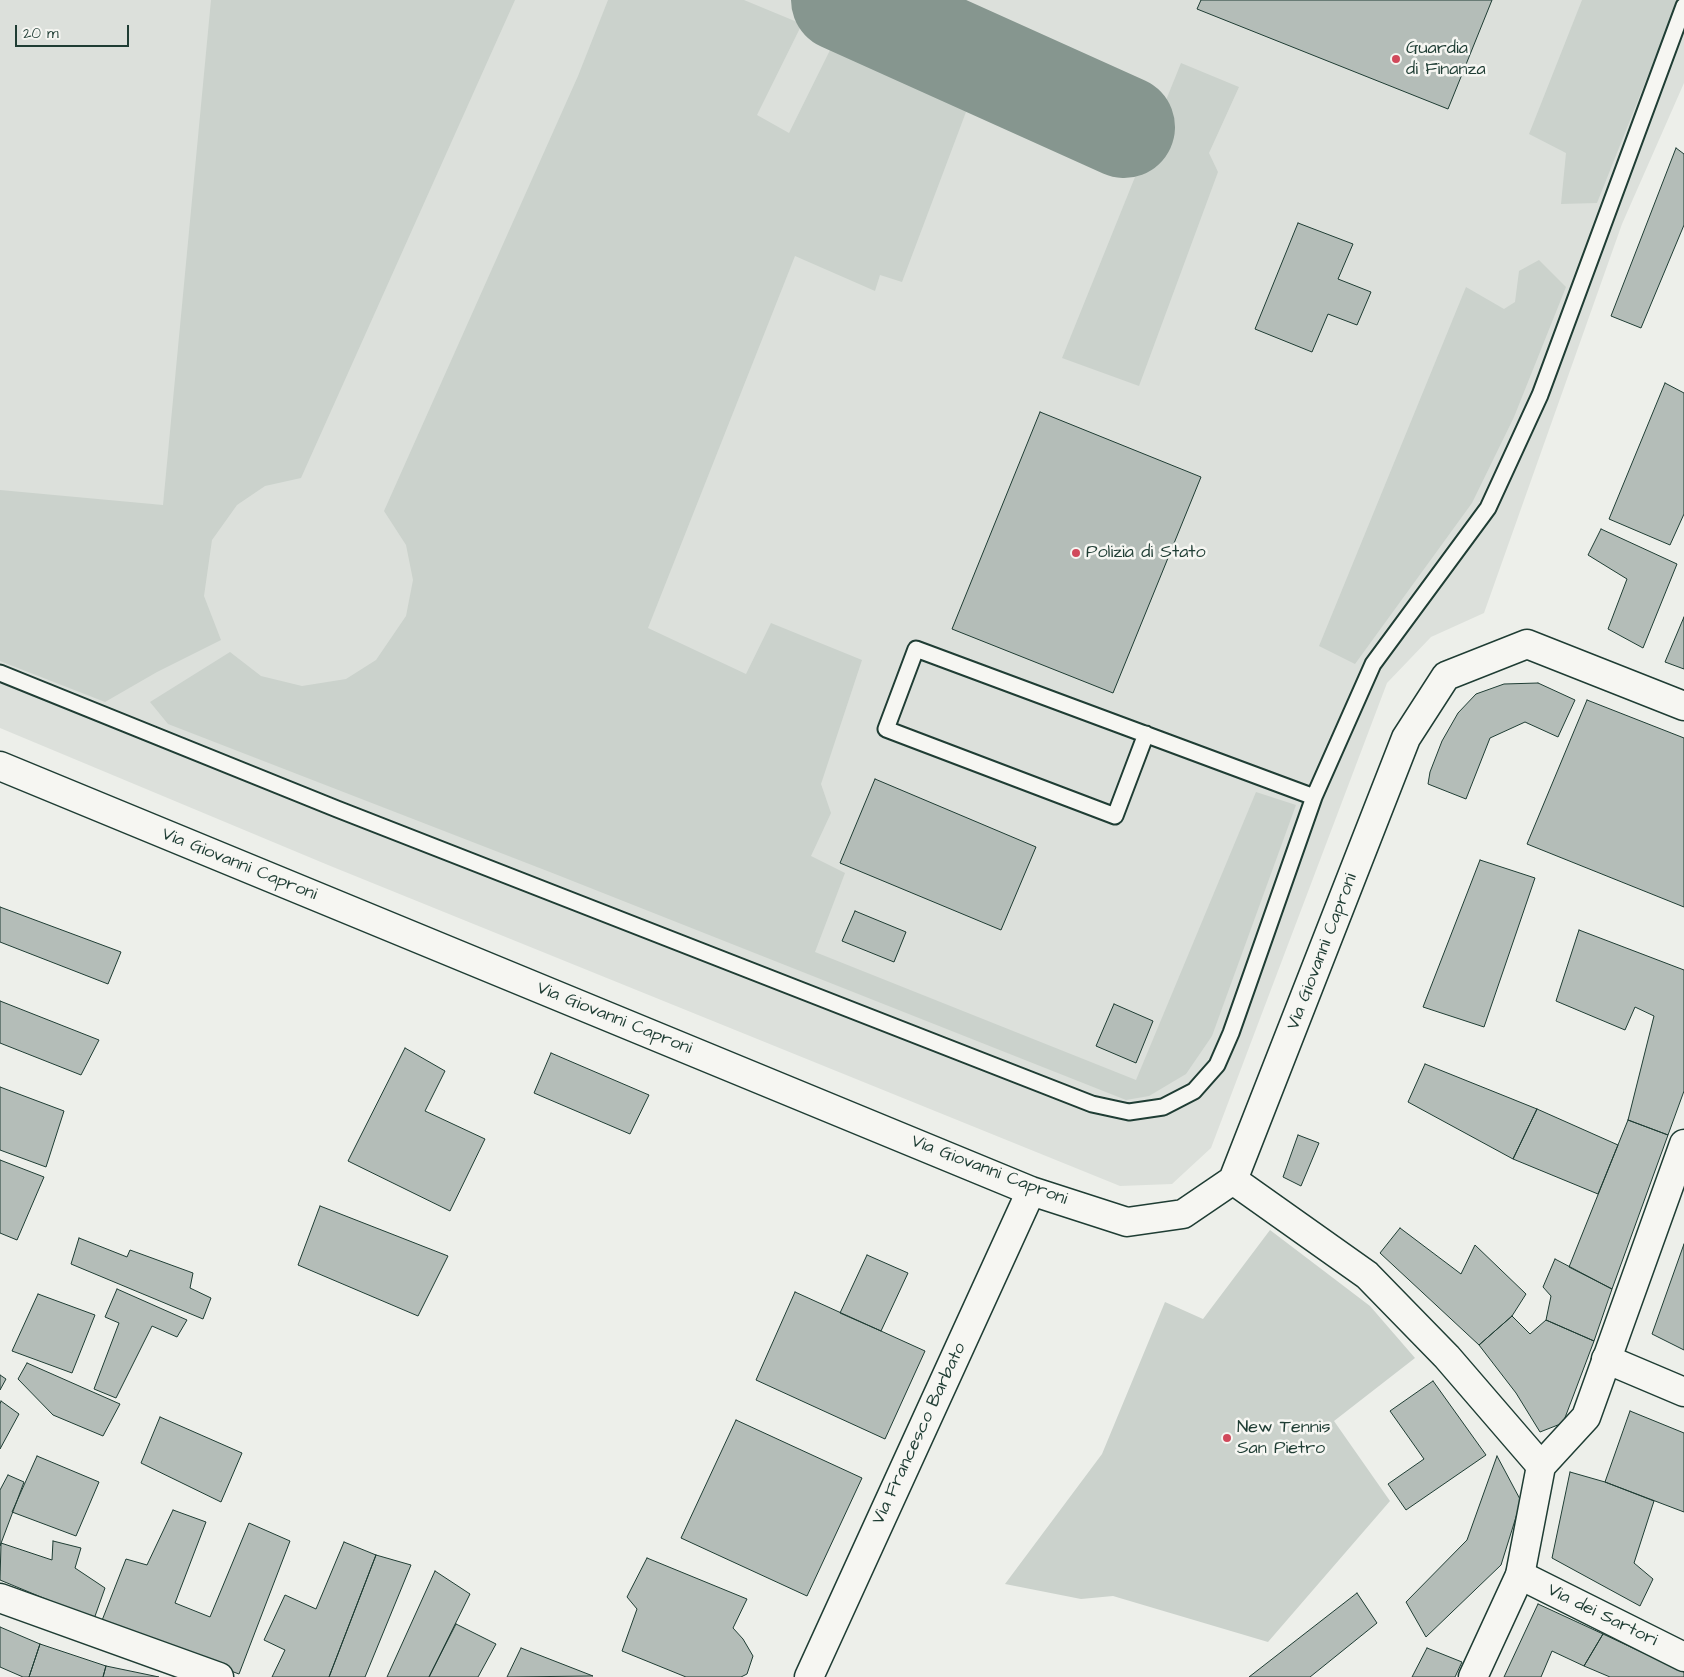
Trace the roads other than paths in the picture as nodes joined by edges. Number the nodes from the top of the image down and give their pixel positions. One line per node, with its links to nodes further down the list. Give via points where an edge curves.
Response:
1 (1684, 6): 6 (lane, via 1540,395 1488,508 1373,664)
2 (0, 673): 6 (lane, via 1092,1104 1129,1112 1163,1107 1194,1091 1217,1065)
3 (1684, 706): 8 (street, Via Giovanni Caproni, via 1527,644 1446,676 1406,738)
4 (1146, 734): 4 (lane, via 916,649 886,729 1115,816); 6 (lane)
5 (0, 766): 9 (street, Via Giovanni Caproni)
6 (1314, 797)
7 (1684, 1144): 10 (street)
8 (1234, 1180): 9 (street, Via Giovanni Caproni, via 1183,1214 1127,1222); 12 (street, via 1367,1275 1448,1357)
9 (1031, 1191): 17 (street, Via Francesco Barbato)
10 (1606, 1358): 11 (street); 12 (street, via 1586,1417)
11 (1684, 1392)
12 (1541, 1466): 13 (street)
13 (1520, 1575): 15 (street, Via dei Sartori); 18 (street)
14 (0, 1598): 16 (street)
15 (1684, 1657)
16 (219, 1677)
17 (809, 1677)
18 (1472, 1677)

